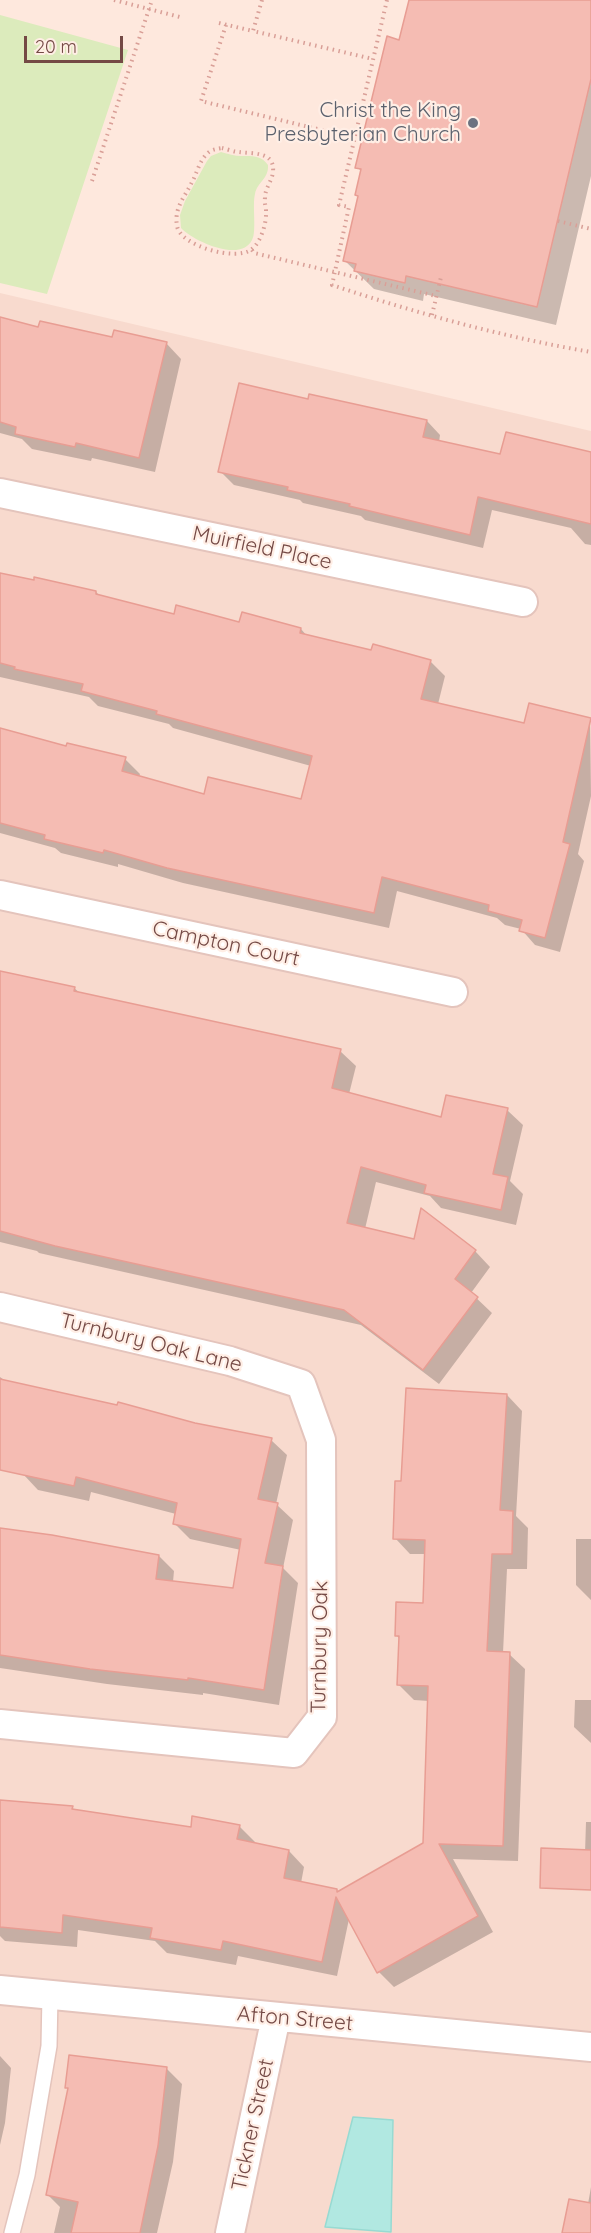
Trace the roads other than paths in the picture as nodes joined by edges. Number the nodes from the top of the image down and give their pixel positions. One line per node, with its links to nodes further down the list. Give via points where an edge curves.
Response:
1 (0, 493): 2 (street, Muirfield Place)
2 (523, 602)
3 (0, 895): 4 (street, Campton Court)
4 (453, 992)
5 (0, 1307): 6 (street, Turnbury Oak Lane, via 230,1361)
6 (301, 1384): 7 (street, Turnbury Oak, via 321,1440 322,1717 294,1753)
7 (0, 1724)
8 (0, 1990): 9 (street, Afton Street)
9 (50, 1995): 10 (street, Afton Street); 12 (lane, via 49,2046 27,2175)
10 (276, 2017): 11 (street, Afton Street); 13 (street, Tickner Street)
11 (591, 2047)
12 (12, 2233)
13 (230, 2233)

